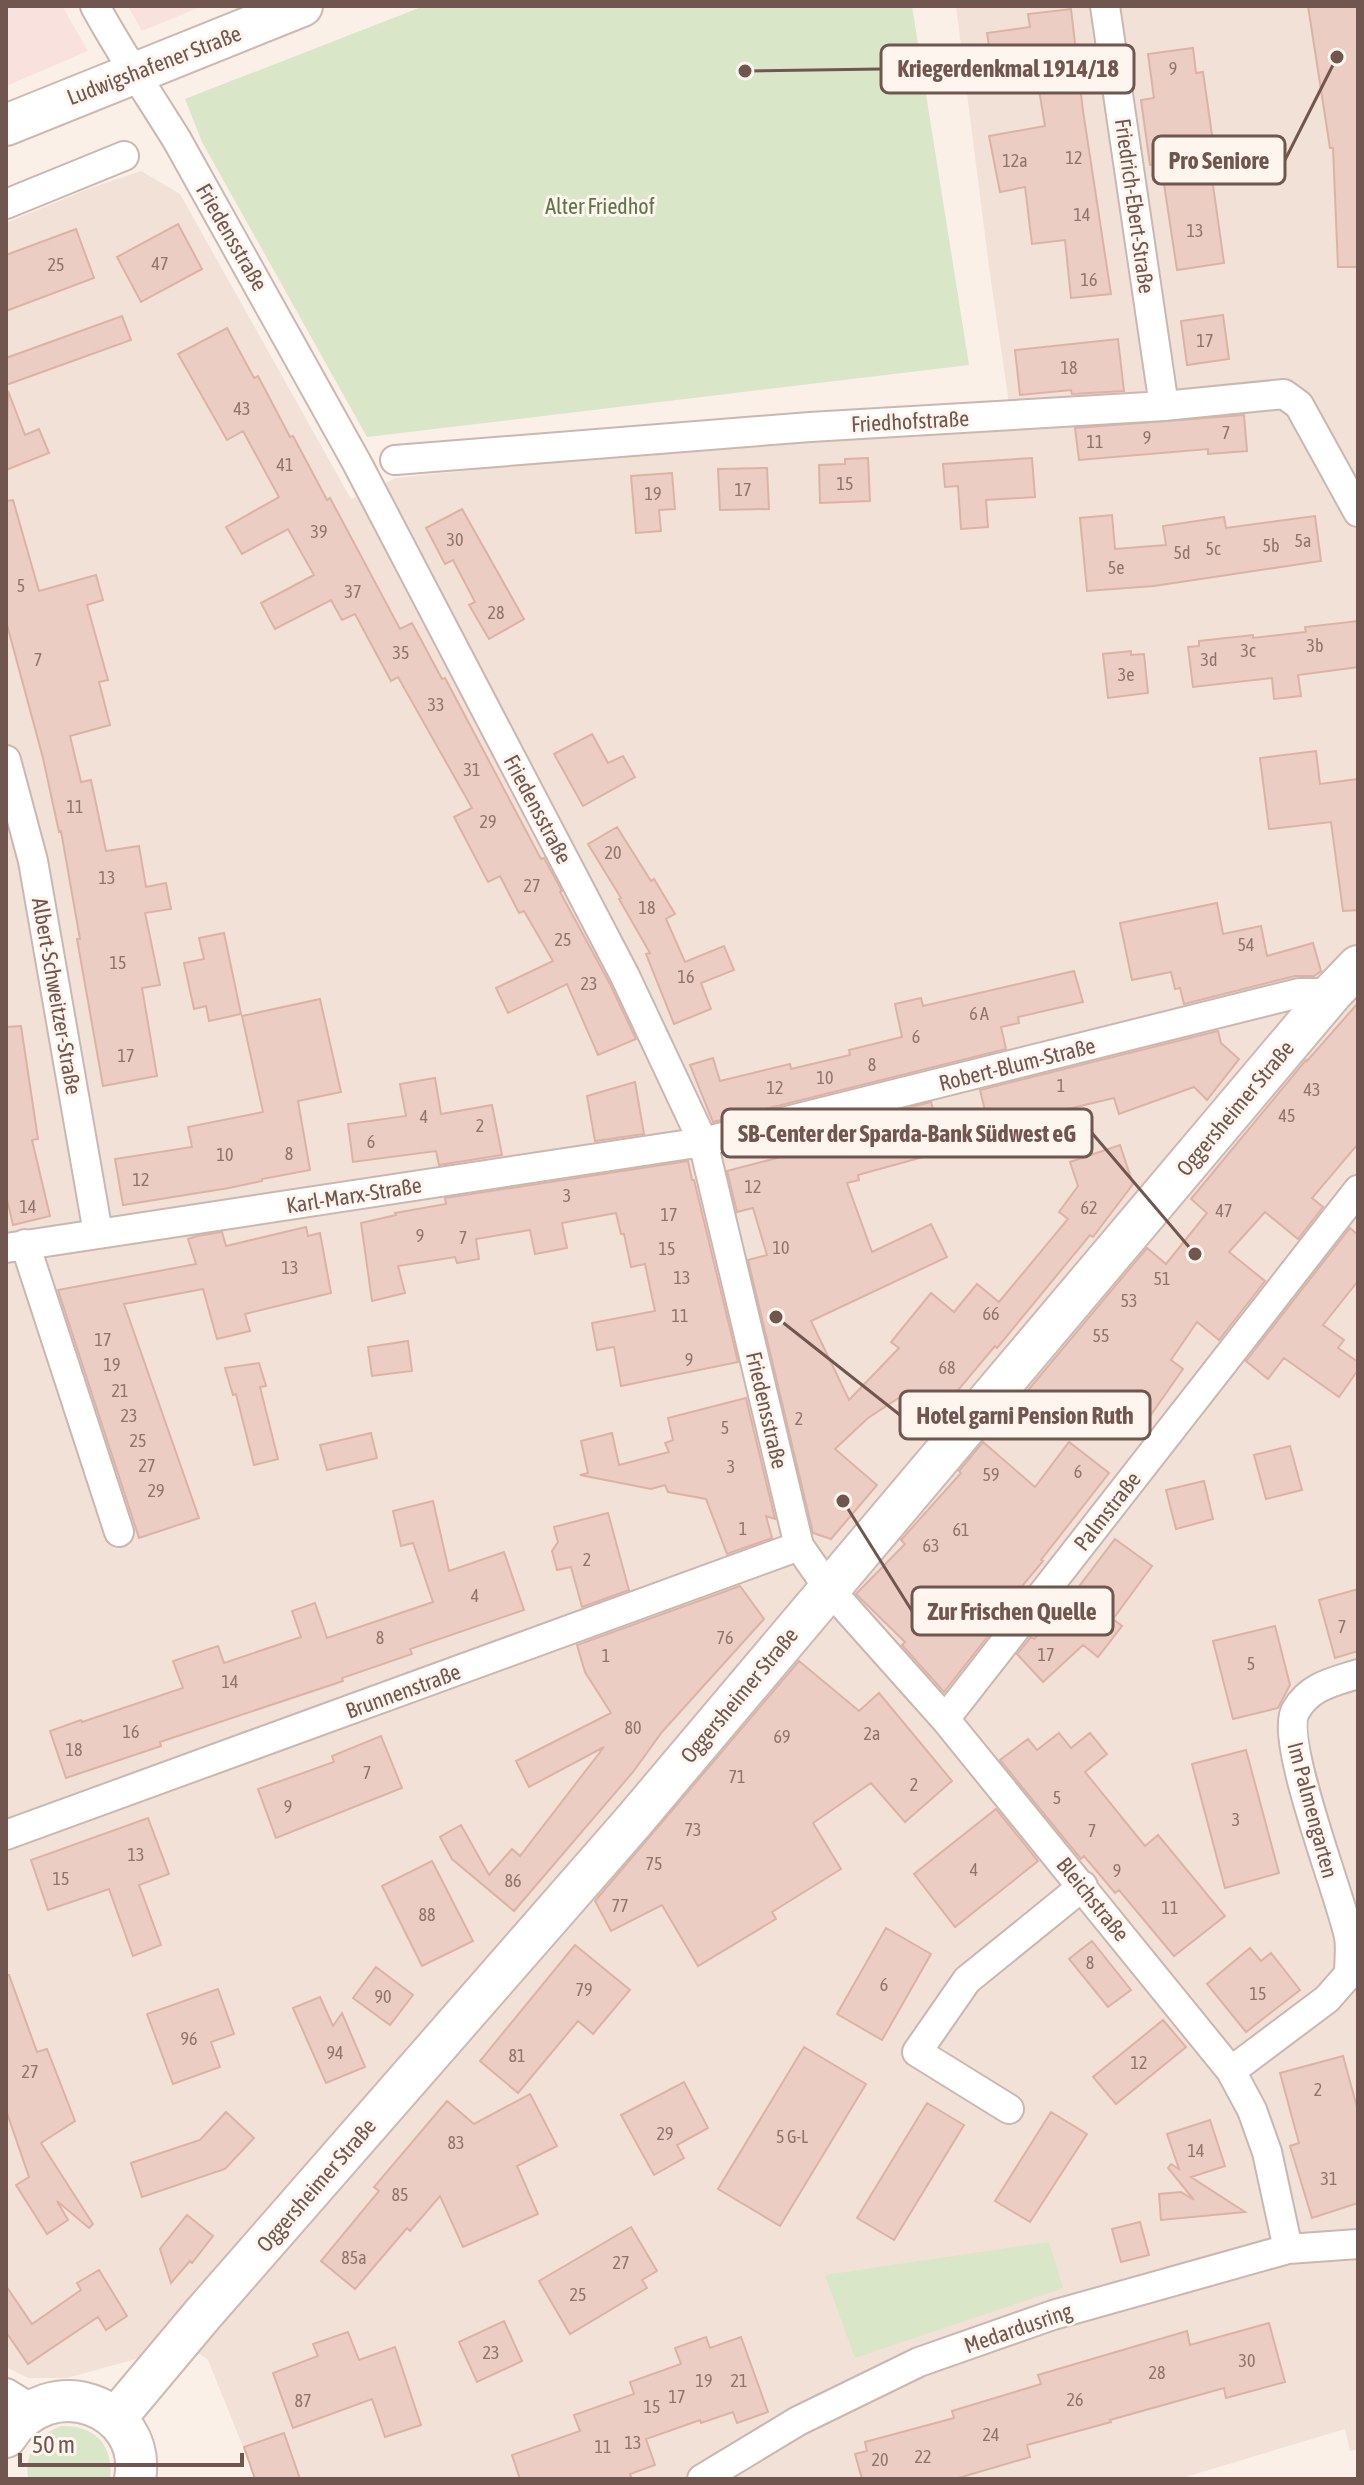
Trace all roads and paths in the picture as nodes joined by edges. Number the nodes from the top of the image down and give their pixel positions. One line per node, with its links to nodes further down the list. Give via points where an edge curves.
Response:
1 (95, 6): 4 (street, Friedensstraße)
2 (302, 6): 4 (street, Ludwigshafener Straße)
3 (1105, 6): 8 (street, Friedrich-Ebert-Straße)
4 (143, 87): 5 (street, Ludwigshafener Straße); 13 (street, Friedensstraße, via 371,490 625,976)
5 (6, 125)
6 (124, 156): 7 (street)
7 (6, 204)
8 (1164, 406): 9 (street, Friedhofstraße); 10 (street, Friedhofstraße, via 1284,394 1299,405)
9 (395, 460)
10 (1358, 512)
11 (6, 760): 15 (street, Albert-Schweitzer-Straße, via 33,861)
12 (1345, 980): 13 (street, Robert-Blum-Straße); 19 (street, Oggersheimer Straße)
13 (703, 1142): 15 (street, Karl-Marx-Straße); 18 (street, Friedensstraße)
14 (1358, 1190): 21 (street, Palmstraße)
15 (98, 1233): 16 (street, Karl-Marx-Straße)
16 (15, 1246): 17 (street)
17 (119, 1532)
18 (799, 1546): 19 (street, Friedensstraße); 22 (street, Brunnenstraße)
19 (829, 1589): 21 (street, Bleichstraße); 29 (street, Oggersheimer Straße)
20 (1358, 1674): 24 (street, Im Palmengarten, via 1316,1687 1294,1712 1291,1739 1349,1937 1349,1974 1327,1999)
21 (945, 1719): 23 (street, Bleichstraße)
22 (6, 1835)
23 (1083, 1886): 24 (street, Bleichstraße); 25 (street, via 967,1980 917,2052)
24 (1231, 2071): 27 (street, Bleichstraße, via 1267,2152)
25 (1009, 2109)
26 (1358, 2244): 27 (street, Medardusring)
27 (1288, 2249): 31 (street, Medardusring, via 1053,2315 919,2362 798,2421)
28 (15, 2413): 29 (street, via 75,2400)
29 (115, 2419): 30 (street, via 134,2454)
30 (135, 2479)
31 (702, 2479)

